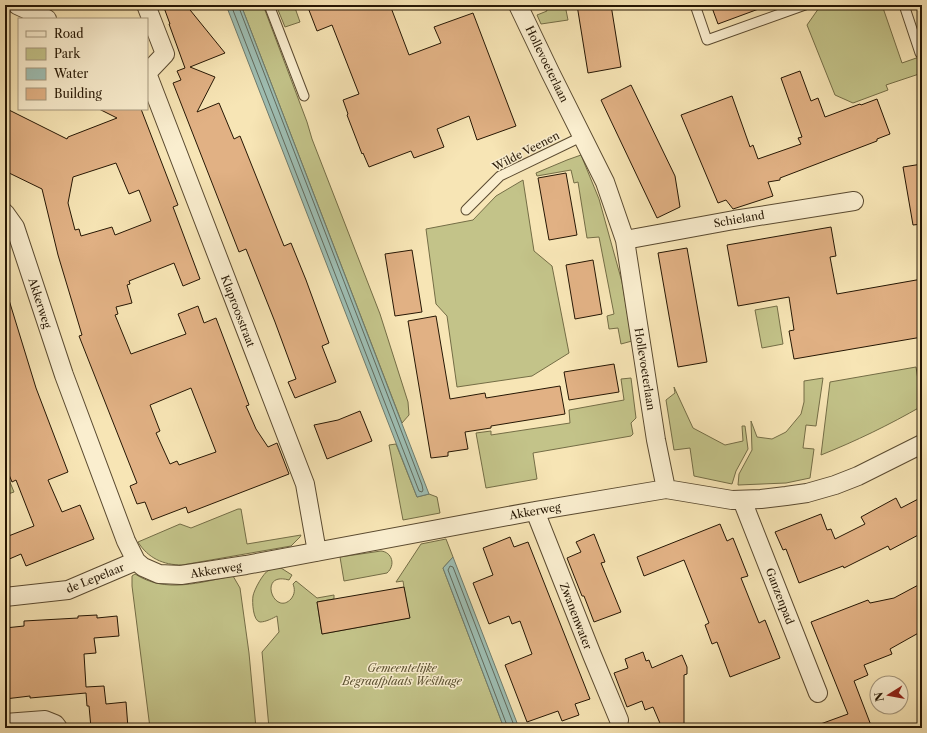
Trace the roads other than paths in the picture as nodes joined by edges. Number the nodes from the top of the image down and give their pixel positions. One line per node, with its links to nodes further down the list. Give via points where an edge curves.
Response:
1 (18, 5): 8 (street)
2 (146, 5): 10 (street, via 165,54)
3 (269, 5): 12 (lane)
4 (518, 5): 13 (street, Hollevoeterlaan)
5 (695, 5): 6 (lane, via 707,40)
6 (805, 5)
7 (904, 5): 9 (lane)
8 (45, 18)
9 (920, 53)
10 (148, 72)
11 (148, 76): 22 (street, Klaproosstraat, via 305,484)
12 (304, 96)
13 (583, 136): 15 (lane, Wilde Veenen, via 500,176); 17 (street, Hollevoeterlaan, via 605,182)
14 (854, 201): 17 (street, Schieland)
15 (466, 210)
16 (5, 213): 23 (street, Akkerweg, via 15,226 64,375)
17 (625, 240): 19 (street, Hollevoeterlaan)
18 (922, 444): 20 (street, via 835,485 786,496)
19 (666, 489): 20 (street); 21 (street, Akkerweg)
20 (742, 500): 25 (street, Ganzenpad)
21 (535, 511): 22 (street, Akkerweg); 26 (street, Zwanenwater)
22 (317, 552): 23 (street, Akkerweg, via 181,575 159,574)
23 (136, 561): 24 (street, de Lepelaar, via 68,590)
24 (5, 597)
25 (818, 692)
26 (619, 720)
27 (5, 723): 28 (street, via 45,720)
28 (58, 728)

